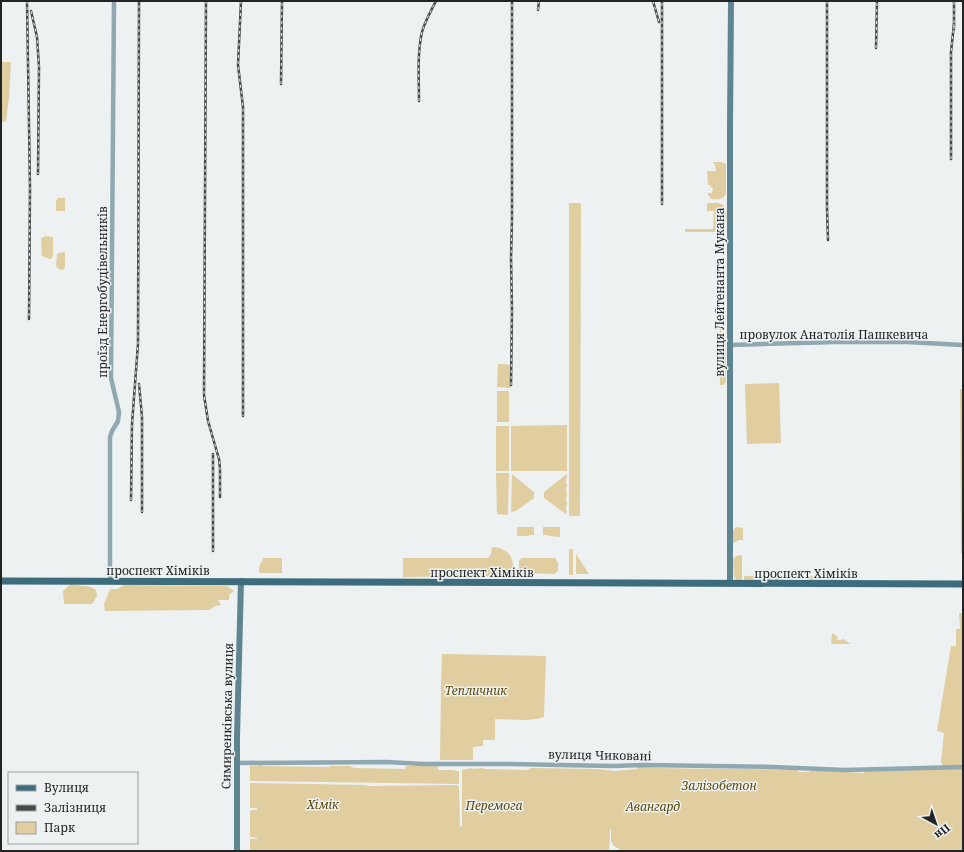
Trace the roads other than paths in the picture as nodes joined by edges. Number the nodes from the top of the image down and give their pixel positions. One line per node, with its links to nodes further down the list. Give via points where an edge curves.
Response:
1 (114, 1): 6 (street, проїзд Енергобудівельників, via 111,378 119,412 118,421 110,437)
2 (731, 1): 3 (main road, вулиця Лейтенанта Мукана)
3 (730, 345): 4 (street, провулок Анатолія Пашкевича, via 907,342); 8 (main road, вулиця Лейтенанта Мукана)
4 (963, 346)
5 (1, 581): 6 (main road, проспект Хіміків)
6 (110, 581): 7 (main road, проспект Хіміків)
7 (241, 581): 8 (main road, проспект Хіміків); 10 (main road, Симиренківська вулиця)
8 (730, 583): 9 (main road, проспект Хіміків)
9 (963, 584)
10 (237, 763): 11 (street, вулиця Чиковані, via 388,762 845,770); 12 (main road, Симиренківська вулиця)
11 (963, 767)
12 (237, 851)

